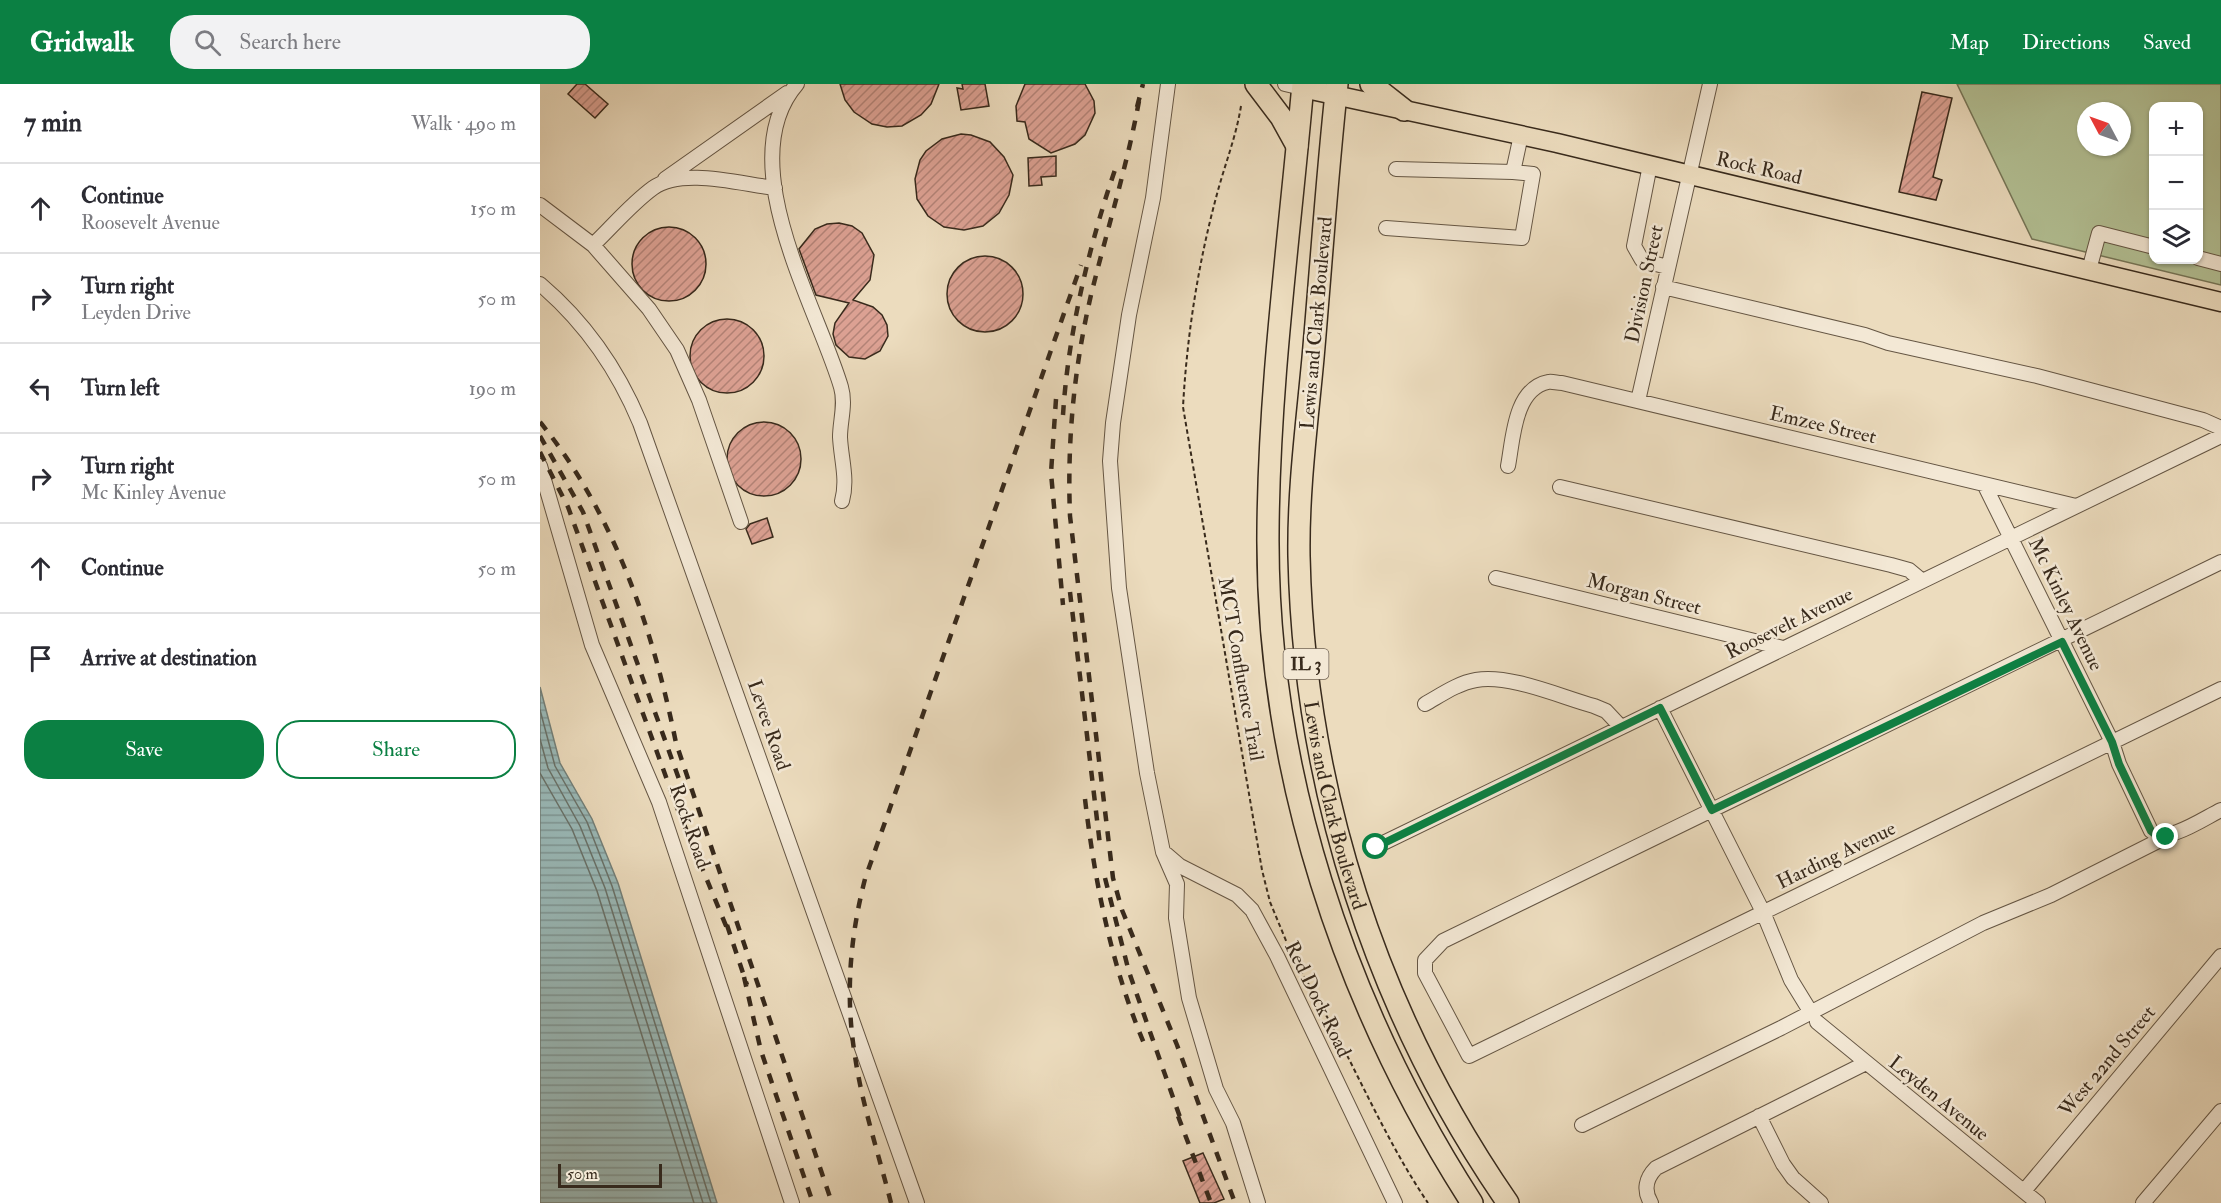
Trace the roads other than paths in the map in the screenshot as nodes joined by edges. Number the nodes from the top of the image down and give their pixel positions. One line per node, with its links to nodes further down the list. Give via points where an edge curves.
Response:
1 (1168, 84): 53 (street, via 1151,208 1129,315 1110,461 1119,588)
2 (1256, 84): 10 (highway)
3 (1371, 84): 8 (highway)
4 (1710, 84): 14 (street, Division Street)
5 (1297, 85): 7 (main road, Rock Road); 10 (highway, Lewis and Clark Boulevard / IL 3)
6 (795, 86): 15 (street); 16 (street, via 784,101 773,133 771,164)
7 (1336, 90): 8 (main road, Rock Road); 67 (highway, Lewis and Clark Boulevard / IL 3, via 1299,553 1307,669 1317,742 1344,858 1382,972 1451,1114)
8 (1404, 110): 9 (main road, Rock Road)
9 (1521, 135): 11 (main road, Rock Road); 13 (street)
10 (1297, 146): 66 (highway, Lewis and Clark Boulevard / IL 3, via 1270,432 1269,581 1281,702 1303,814 1344,950 1386,1051)
11 (1650, 165): 14 (main road, Rock Road); 23 (street, via 1634,246 1642,260)
12 (1396, 169): 13 (street)
13 (1513, 172): 18 (street, via 1533,174 1522,238)
14 (1688, 174): 23 (street, Division Street); 24 (main road, Rock Road)
15 (654, 187): 16 (street, via 694,177); 19 (street)
16 (775, 188): 35 (street, via 795,268 842,389)
17 (540, 205): 19 (street)
18 (1386, 228)
19 (593, 245): 37 (street, via 649,309 677,350 699,400)
20 (2149, 246): 24 (street, via 2099,233)
21 (2203, 259): 22 (street)
22 (2221, 264)
23 (1667, 267): 26 (street, Division Street)
24 (2090, 270): 27 (main road, Rock Road)
25 (540, 285): 63 (street, Levee Road, via 594,339 636,414)
26 (1663, 286): 28 (street, Division Street); 29 (street, via 1899,346 2037,376 2194,417)
27 (2221, 302)
28 (1638, 401): 32 (street, Emzee Street, via 1548,382 1533,390 1519,409); 33 (street, Emzee Street)
29 (2221, 428)
30 (2221, 436): 36 (street, Roosevelt Avenue)
31 (540, 466): 62 (street, Rock Road, via 592,645 659,802)
32 (1508, 466)
33 (1984, 484): 36 (street, Emzee Street); 38 (street, Mc Kinley Avenue)
34 (1560, 487): 41 (street, via 1891,564 1909,570)
35 (842, 501)
36 (2076, 506): 38 (street, Roosevelt Avenue)
37 (741, 522)
38 (2010, 537): 41 (street, Roosevelt Avenue); 42 (street, Mc Kinley Avenue)
39 (2221, 562): 42 (street)
40 (1496, 578): 43 (street, Morgan Street)
41 (1921, 580): 43 (street, Roosevelt Avenue)
42 (2062, 642): 48 (street, Mc Kinley Avenue); 49 (street)
43 (1783, 648): 46 (street, Roosevelt Avenue)
44 (2221, 689): 48 (street, Harding Avenue)
45 (1425, 704): 47 (street, via 1459,685 1497,680 1594,706 1606,711)
46 (1660, 708): 47 (street, Roosevelt Avenue); 49 (street)
47 (1621, 727): 52 (street, Roosevelt Avenue)
48 (2112, 742): 51 (street, Mc Kinley Avenue, via 2151,831); 54 (street, Harding Avenue)
49 (1712, 810): 54 (street); 54 (street, Harding Avenue, via 1436,945 1425,960 1425,973 1468,1056)
50 (2221, 810): 51 (street)
51 (2166, 837): 56 (street, via 2051,895 1983,923)
52 (1376, 847)
53 (1163, 852): 64 (street, via 1177,884 1176,918 1197,1032 1216,1089 1233,1123); 65 (street, Red Dock Road, via 1180,866 1237,895 1252,910)
54 (1764, 912): 56 (street, via 1782,962)
55 (2221, 956): 61 (street, West 22nd Street)
56 (1813, 1017): 57 (street, Leyden Avenue); 60 (street)
57 (1866, 1063): 59 (street); 61 (street, Leyden Avenue)
58 (2221, 1111): 71 (street)
59 (1759, 1116): 68 (street, via 1656,1168 1647,1181); 69 (street, via 1783,1164)
60 (1582, 1125)
61 (2024, 1191): 70 (street, Leyden Avenue)
62 (792, 1203)
63 (917, 1203)
64 (1258, 1203)
65 (1395, 1203)
66 (1472, 1203)
67 (1508, 1203)
68 (1651, 1203)
69 (1821, 1203)
70 (2038, 1203)
71 (2143, 1203)

